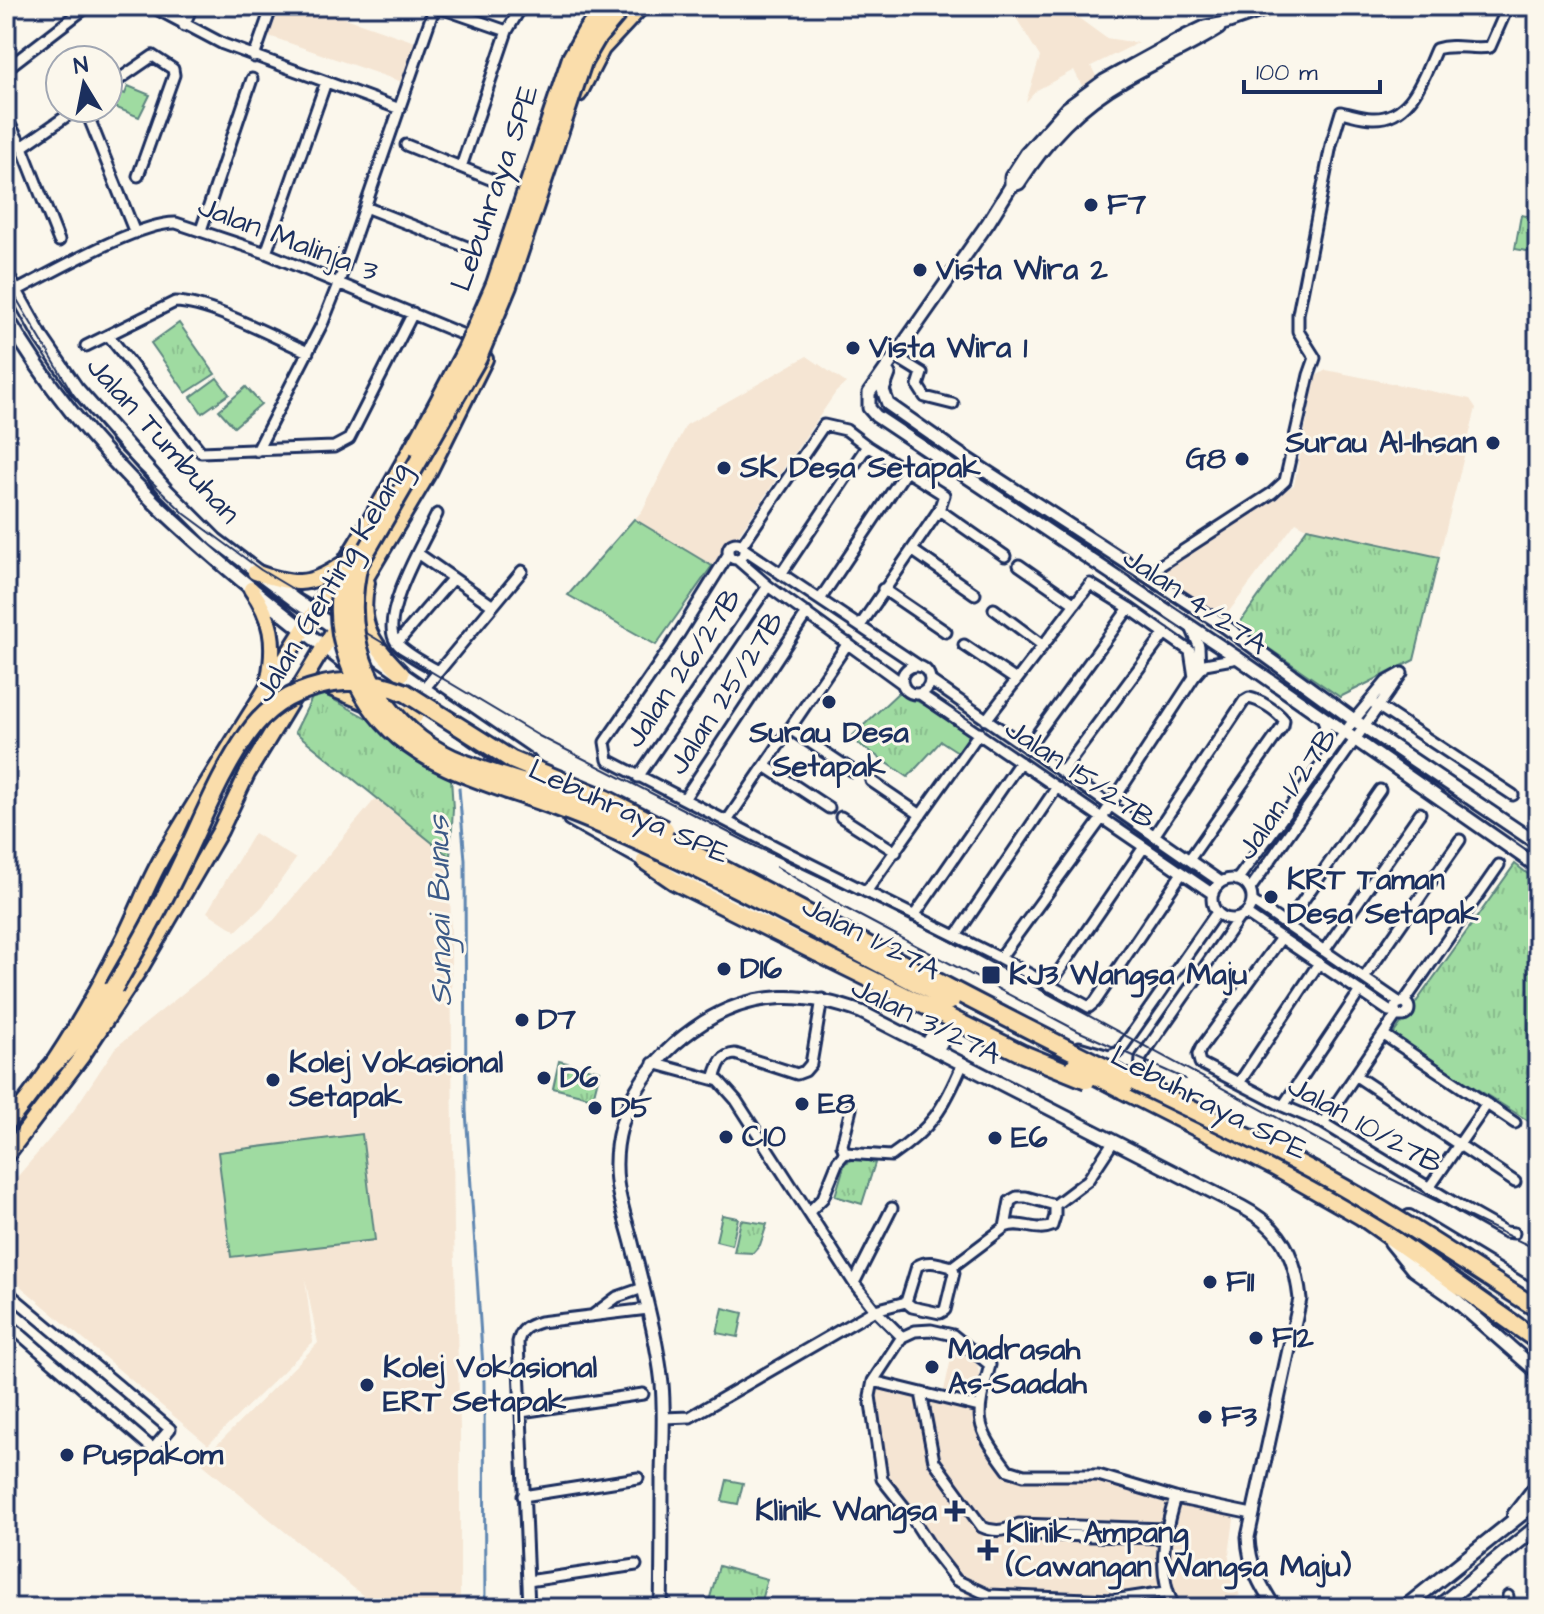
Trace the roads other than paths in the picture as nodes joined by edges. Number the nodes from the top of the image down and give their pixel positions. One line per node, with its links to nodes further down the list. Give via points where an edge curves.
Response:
1 (88, 6): 16 (street)
2 (151, 6): 12 (street)
3 (192, 6): 12 (street)
4 (272, 6): 15 (street)
5 (435, 6): 14 (street); 20 (street)
6 (522, 6): 14 (street)
7 (624, 6): 151 (highway, Lebuhraya SPE, bridge, via 583,62 508,286 478,358 359,564 353,588 355,637 380,697 424,742 461,761 590,806)
8 (642, 6): 13 (main road, Jalan Genting Kelang)
9 (1275, 6): 46 (street, Jalan 4/27A, via 1226,23 1080,110 1011,186)
10 (1508, 6): 68 (street, via 1490,47 1436,49 1404,109 1391,117 1372,118 1341,112 1298,314 1298,331 1315,358 1285,481)
11 (601, 7): 13 (main road, via 594,17 597,28 606,33); 41 (main road, Jalan Genting Kelang, via 570,55 497,264); 179 (highway, Lebuhraya SPE, bridge, via 567,68 514,230 466,350 345,571 339,603 342,637 358,684 398,736 434,762 617,831)
12 (184, 26): 15 (street)
13 (618, 30): 64 (main road, Jalan Genting Kelang, via 591,66 571,113 486,357 429,472)
14 (507, 31): 26 (street)
15 (254, 57): 19 (street)
16 (6, 69)
17 (124, 76): 27 (street, via 153,56 174,75)
18 (252, 79): 30 (street)
19 (326, 82): 20 (street); 34 (street)
20 (400, 109): 29 (street)
21 (6, 117): 25 (street)
22 (55, 124): 25 (street)
23 (91, 124): 31 (street)
24 (406, 145): 26 (street)
25 (22, 147): 32 (street)
26 (461, 167): 28 (street)
27 (138, 176)
28 (495, 181)
29 (365, 207): 33 (street); 36 (street)
30 (201, 230): 31 (street, Jalan Malinja 3, via 171,223); 34 (street, Jalan Malinja 3)
31 (135, 233): 37 (street, Jalan Malinja 3)
32 (59, 241)
33 (467, 247)
34 (266, 253): 36 (street, Jalan Malinja 3)
35 (6, 274): 37 (main road, Jalan Tumbuhan)
36 (339, 282): 38 (street, Jalan Malinja 3); 44 (street)
37 (10, 294): 42 (main road, Jalan Tumbuhan)
38 (413, 313): 41 (street, Jalan Malinja 3); 51 (street, via 345,443)
39 (6, 316): 45 (main road, Jalan Tumbuhan)
40 (108, 335): 43 (street); 44 (street, via 163,306 184,303); 51 (street, via 196,446 206,453)
41 (466, 336): 62 (main road, Jalan Genting Kelang, via 430,414)
42 (41, 337): 45 (main road, via 27,339); 47 (main road, Jalan Tumbuhan)
43 (86, 346)
44 (308, 352): 51 (street)
45 (32, 359): 48 (main road, Jalan Tumbuhan)
46 (894, 360): 49 (street, via 922,373 918,386 925,397); 54 (street, Jalan 4/27A, via 883,390 888,404); 56 (street, Jalan 4/27A, via 867,399 876,416)
47 (68, 377): 48 (main road, via 73,395); 66 (main road, Jalan Tumbuhan, via 166,490)
48 (61, 397): 71 (main road, Jalan Tumbuhan, via 102,450 165,514)
49 (953, 404)
50 (867, 446): 52 (street); 57 (street, via 846,430 824,425); 67 (street)
51 (257, 451)
52 (906, 471): 53 (street, via 944,495); 74 (street)
53 (939, 510): 58 (street); 60 (street)
54 (1050, 513): 56 (street); 68 (street, Jalan 4/27A)
55 (437, 514): 59 (street)
56 (1042, 527): 83 (street, Jalan 4/27A)
57 (742, 544): 61 (street, via 743,555); 61 (street, via 729,545); 67 (street)
58 (912, 550): 72 (street); 73 (street)
59 (417, 553): 69 (street); 87 (street, via 393,610 391,632)
60 (1005, 556)
61 (732, 557): 70 (street); 121 (street, via 605,742 608,760)
62 (348, 559): 66 (main road, via 308,582 287,583); 79 (main road, Jalan Genting Kelang)
63 (1019, 565): 75 (street)
64 (370, 571): 82 (main road, Jalan Genting Kelang); 98 (main road, via 364,603 367,632)
65 (522, 571): 76 (street)
66 (255, 572): 79 (main road, Jalan Tumbuhan)
67 (781, 574): 74 (street)
68 (1147, 574): 111 (street, Jalan 4/27A)
69 (453, 578): 76 (street); 87 (street)
70 (768, 586): 80 (street); 121 (street, Jalan 26/27B)
71 (251, 589): 84 (main road, Jalan Tumbuhan); 103 (main road, via 273,634)
72 (883, 589): 81 (street); 85 (street)
73 (975, 594)
74 (821, 598): 81 (street)
75 (1075, 604): 77 (street, via 1090,584); 90 (street)
76 (493, 606): 96 (street)
77 (1129, 608): 86 (street); 115 (street)
78 (994, 609): 90 (street)
79 (313, 612): 82 (main road, Jalan 1/27A); 84 (main road, Jalan Genting Kelang)
80 (807, 613): 88 (street); 126 (street, Jalan 25/27B)
81 (860, 626): 94 (street)
82 (336, 627): 91 (main road, Jalan Genting Kelang); 92 (main road, Jalan 1/27A)
83 (1191, 627): 93 (street, Jalan 4/27A); 99 (street, via 1199,646)
84 (302, 630): 91 (main road, Jalan 1/27A); 103 (main road, Jalan Genting Kelang)
85 (946, 632)
86 (1165, 633): 99 (street, via 1190,651); 120 (street)
87 (397, 643): 96 (street)
88 (848, 643): 102 (street); 112 (street)
89 (964, 645): 100 (street)
90 (1042, 645): 100 (street)
91 (324, 646): 95 (main road, Jalan 1/27A); 104 (main road, Jalan Genting Kelang)
92 (363, 646): 95 (main road, via 348,650); 98 (main road, Jalan 1/27A)
93 (1238, 658): 99 (street, via 1205,664); 109 (street, Jalan 4/27A)
94 (919, 666): 101 (street); 102 (street, via 906,671)
95 (350, 668): 108 (main road, Jalan 1/27A)
96 (438, 671): 105 (street)
97 (1404, 672): 107 (street, Jalan 1/27B, via 1386,682)
98 (402, 674): 105 (main road, Jalan 1/27A)
99 (1197, 674): 127 (street)
100 (1016, 680): 110 (street)
101 (931, 681): 106 (street); 110 (street, Jalan 15/27B)
102 (903, 684): 106 (street)
103 (267, 686): 141 (main road, Jalan Genting Kelang)
104 (300, 686): 108 (main road, via 317,682); 145 (main road, Jalan Genting Kelang)
105 (424, 689): 170 (main road, Jalan 1/27A, via 584,793)
106 (920, 694): 113 (street, Jalan 15/27B)
107 (1374, 704): 111 (street, Jalan 1/27B); 125 (street)
108 (415, 717): 140 (main road, Jalan 1/27A, via 542,803)
109 (1323, 719): 114 (street, Jalan 4/27A); 116 (street)
110 (986, 720): 115 (street, Jalan 15/27B)
111 (1359, 723): 114 (street, Jalan 1/27B); 136 (street, Jalan 4/27A)
112 (790, 729): 118 (street); 119 (street)
113 (979, 733): 117 (street, Jalan 15/27B); 130 (street)
114 (1353, 742): 116 (street, Jalan 1/27B); 143 (street, Jalan 4/27A); 148 (street, Jalan 1/27B)
115 (1027, 748): 120 (street, Jalan 15/27B)
116 (1328, 757): 146 (street, Jalan 1/27B)
117 (1020, 762): 123 (street, Jalan 15/27B); 154 (street)
118 (765, 766): 128 (street); 133 (street)
119 (853, 771)
120 (1062, 772): 127 (street, Jalan 15/27B)
121 (638, 777): 126 (street)
122 (871, 781): 130 (street)
123 (1057, 787): 132 (street, Jalan 15/27B); 157 (street)
124 (1380, 790): 156 (street)
125 (1513, 795)
126 (684, 799): 133 (street)
127 (1110, 805): 132 (street); 134 (street, Jalan 15/27B)
128 (829, 808)
129 (1420, 813): 159 (street)
130 (921, 815): 138 (street)
131 (841, 817): 138 (street)
132 (1102, 818): 137 (street, Jalan 15/27B); 160 (street)
133 (727, 821): 149 (street)
134 (1154, 836): 139 (street, Jalan 15/27B); 139 (street, via 1211,750 1249,698 1254,699 1284,720 1283,726)
135 (1460, 840): 162 (street)
136 (1538, 844)
137 (1144, 847): 144 (street, Jalan 15/27B); 163 (street)
138 (896, 852): 149 (street)
139 (1189, 860): 147 (street, Jalan 15/27B)
140 (645, 861): 165 (main road, Jalan 1/27A, via 821,940); 179 (highway, bridge, via 674,881 1023,1054)
141 (160, 862): 145 (main road, via 175,853 186,855); 174 (main road, Jalan Genting Kelang, via 105,977)
142 (1499, 865): 167 (street)
143 (1538, 867)
144 (1182, 873): 150 (street, Jalan 15/27B); 163 (street, via 1095,1002 1089,1007)
145 (192, 880): 189 (main road, Jalan Genting Kelang, via 82,1056)
146 (1237, 880): 147 (street); 148 (street)
147 (1221, 882): 150 (street)
148 (1250, 889): 152 (street)
149 (866, 892): 154 (street)
150 (1213, 894): 153 (street)
151 (773, 895): 174 (highway, bridge, via 629,811 512,760 406,693 361,681 328,683 297,693 249,732 114,988); 207 (highway, Lebuhraya SPE, bridge, via 1284,1155 1368,1201)
152 (1253, 902): 155 (street); 156 (street)
153 (1217, 912): 155 (street, via 1227,919); 170 (street, via 1119,1052 1109,1056)
154 (914, 916): 157 (street)
155 (1242, 917): 158 (street); 177 (street, via 1141,1058 1140,1071)
156 (1286, 925): 159 (street)
157 (956, 936): 160 (street)
158 (1281, 938): 161 (street); 178 (street, Jalan 10/27B, via 1198,1055 1200,1063)
159 (1324, 951): 162 (street)
160 (1000, 958): 163 (street)
161 (1319, 963): 164 (street); 178 (street)
162 (1364, 978): 167 (street)
163 (1049, 986)
164 (1360, 991): 167 (street, via 1389,1011); 181 (street)
165 (929, 997): 168 (main road, Jalan 1/27A); 171 (main road, via 940,1018)
166 (822, 999): 171 (street, Jalan 3/27A); 172 (street, Jalan 3/27A, via 771,997 719,1012); 176 (street, via 811,1064 805,1071 797,1074 735,1054 721,1060)
167 (1401, 1008): 169 (street)
168 (974, 1019): 171 (main road, via 954,1023); 198 (main road, Jalan 1/27A, via 1306,1189)
169 (1384, 1035): 175 (street); 180 (street)
170 (1079, 1047): 177 (main road, Jalan 1/27A)
171 (932, 1048): 173 (street, Jalan 3/27A)
172 (653, 1063): 176 (street); 201 (street, Jalan 3/27A, via 621,1123 616,1160)
173 (963, 1063): 186 (street, Jalan 3/27A); 188 (street, via 939,1112 906,1146 891,1156)
174 (49, 1069): 185 (main road, Jalan Genting Kelang)
175 (1356, 1076): 183 (street); 187 (street)
176 (714, 1079): 194 (street, via 736,1100)
177 (1148, 1082): 195 (main road, Jalan 1/27A)
178 (1239, 1083): 181 (street, Jalan 10/27B)
179 (1123, 1090): 211 (highway, Lebuhraya SPE, via 1361,1216)
180 (1487, 1104): 184 (street); 187 (street)
181 (1283, 1106): 183 (street, Jalan 10/27B)
182 (851, 1109): 188 (street, via 842,1145)
183 (1323, 1123): 191 (street, Jalan 10/27B)
184 (1515, 1123)
185 (6, 1125)
186 (1113, 1142): 192 (street, via 1088,1180); 224 (street, Jalan 3/27A, via 1259,1216 1295,1264 1300,1299)
187 (1459, 1144): 190 (street); 191 (street)
188 (845, 1153): 194 (street, via 823,1198)
189 (6, 1156)
190 (1515, 1182)
191 (1429, 1188): 197 (street, Jalan 10/27B)
192 (1055, 1205): 196 (street, via 1052,1226); 196 (street, via 1017,1197 1010,1201)
193 (892, 1208): 200 (street)
194 (809, 1212): 200 (street)
195 (1409, 1217): 203 (main road); 207 (main road, Jalan 1/27A)
196 (1005, 1227): 199 (street)
197 (1514, 1233)
198 (1391, 1242): 211 (main road, Jalan 1/27A); 212 (main road, via 1413,1269)
199 (952, 1267): 204 (street, via 922,1262); 204 (street, via 945,1310 930,1312)
200 (854, 1283): 206 (street)
201 (643, 1288): 205 (street, Jalan 3/27A); 208 (street, via 617,1297)
202 (6, 1291): 209 (street, via 170,1429 153,1449)
203 (1538, 1295)
204 (906, 1302): 206 (street)
205 (648, 1309): 208 (street); 218 (street, Jalan 3/27A)
206 (875, 1310): 210 (street); 218 (street, via 690,1417)
207 (1538, 1312)
208 (590, 1317): 217 (street, via 540,1322 520,1333)
209 (6, 1322)
210 (902, 1337): 213 (street); 216 (street, via 931,1330 953,1335 978,1354 990,1365)
211 (1538, 1343)
212 (1538, 1372)
213 (873, 1381): 214 (street); 230 (street, via 870,1396 882,1479 956,1580 988,1595 1113,1600)
214 (921, 1393): 216 (street); 227 (street, via 934,1461 982,1527 990,1531 1019,1524)
215 (643, 1394): 217 (street)
216 (979, 1407): 222 (street, via 982,1431 1008,1470 1024,1475 1098,1475)
217 (521, 1412): 221 (street)
218 (663, 1418): 233 (street, Jalan 3/27A)
219 (638, 1478): 221 (street)
220 (1538, 1484): 226 (main road)
221 (523, 1496): 229 (street)
222 (1175, 1498): 224 (street); 227 (street)
223 (1538, 1501): 226 (main road)
224 (1252, 1514): 235 (street, Jalan 3/27A, via 1249,1556)
225 (1538, 1526): 237 (main road)
226 (1505, 1527): 236 (main road)
227 (1164, 1533): 230 (street)
228 (636, 1565): 229 (street)
229 (528, 1581): 232 (street)
230 (1166, 1592): 234 (street)
231 (1508, 1596): 238 (street)
232 (529, 1608)
233 (661, 1608)
234 (1175, 1608)
235 (1275, 1608)
236 (1404, 1608)
237 (1437, 1608)
238 (1508, 1608)

